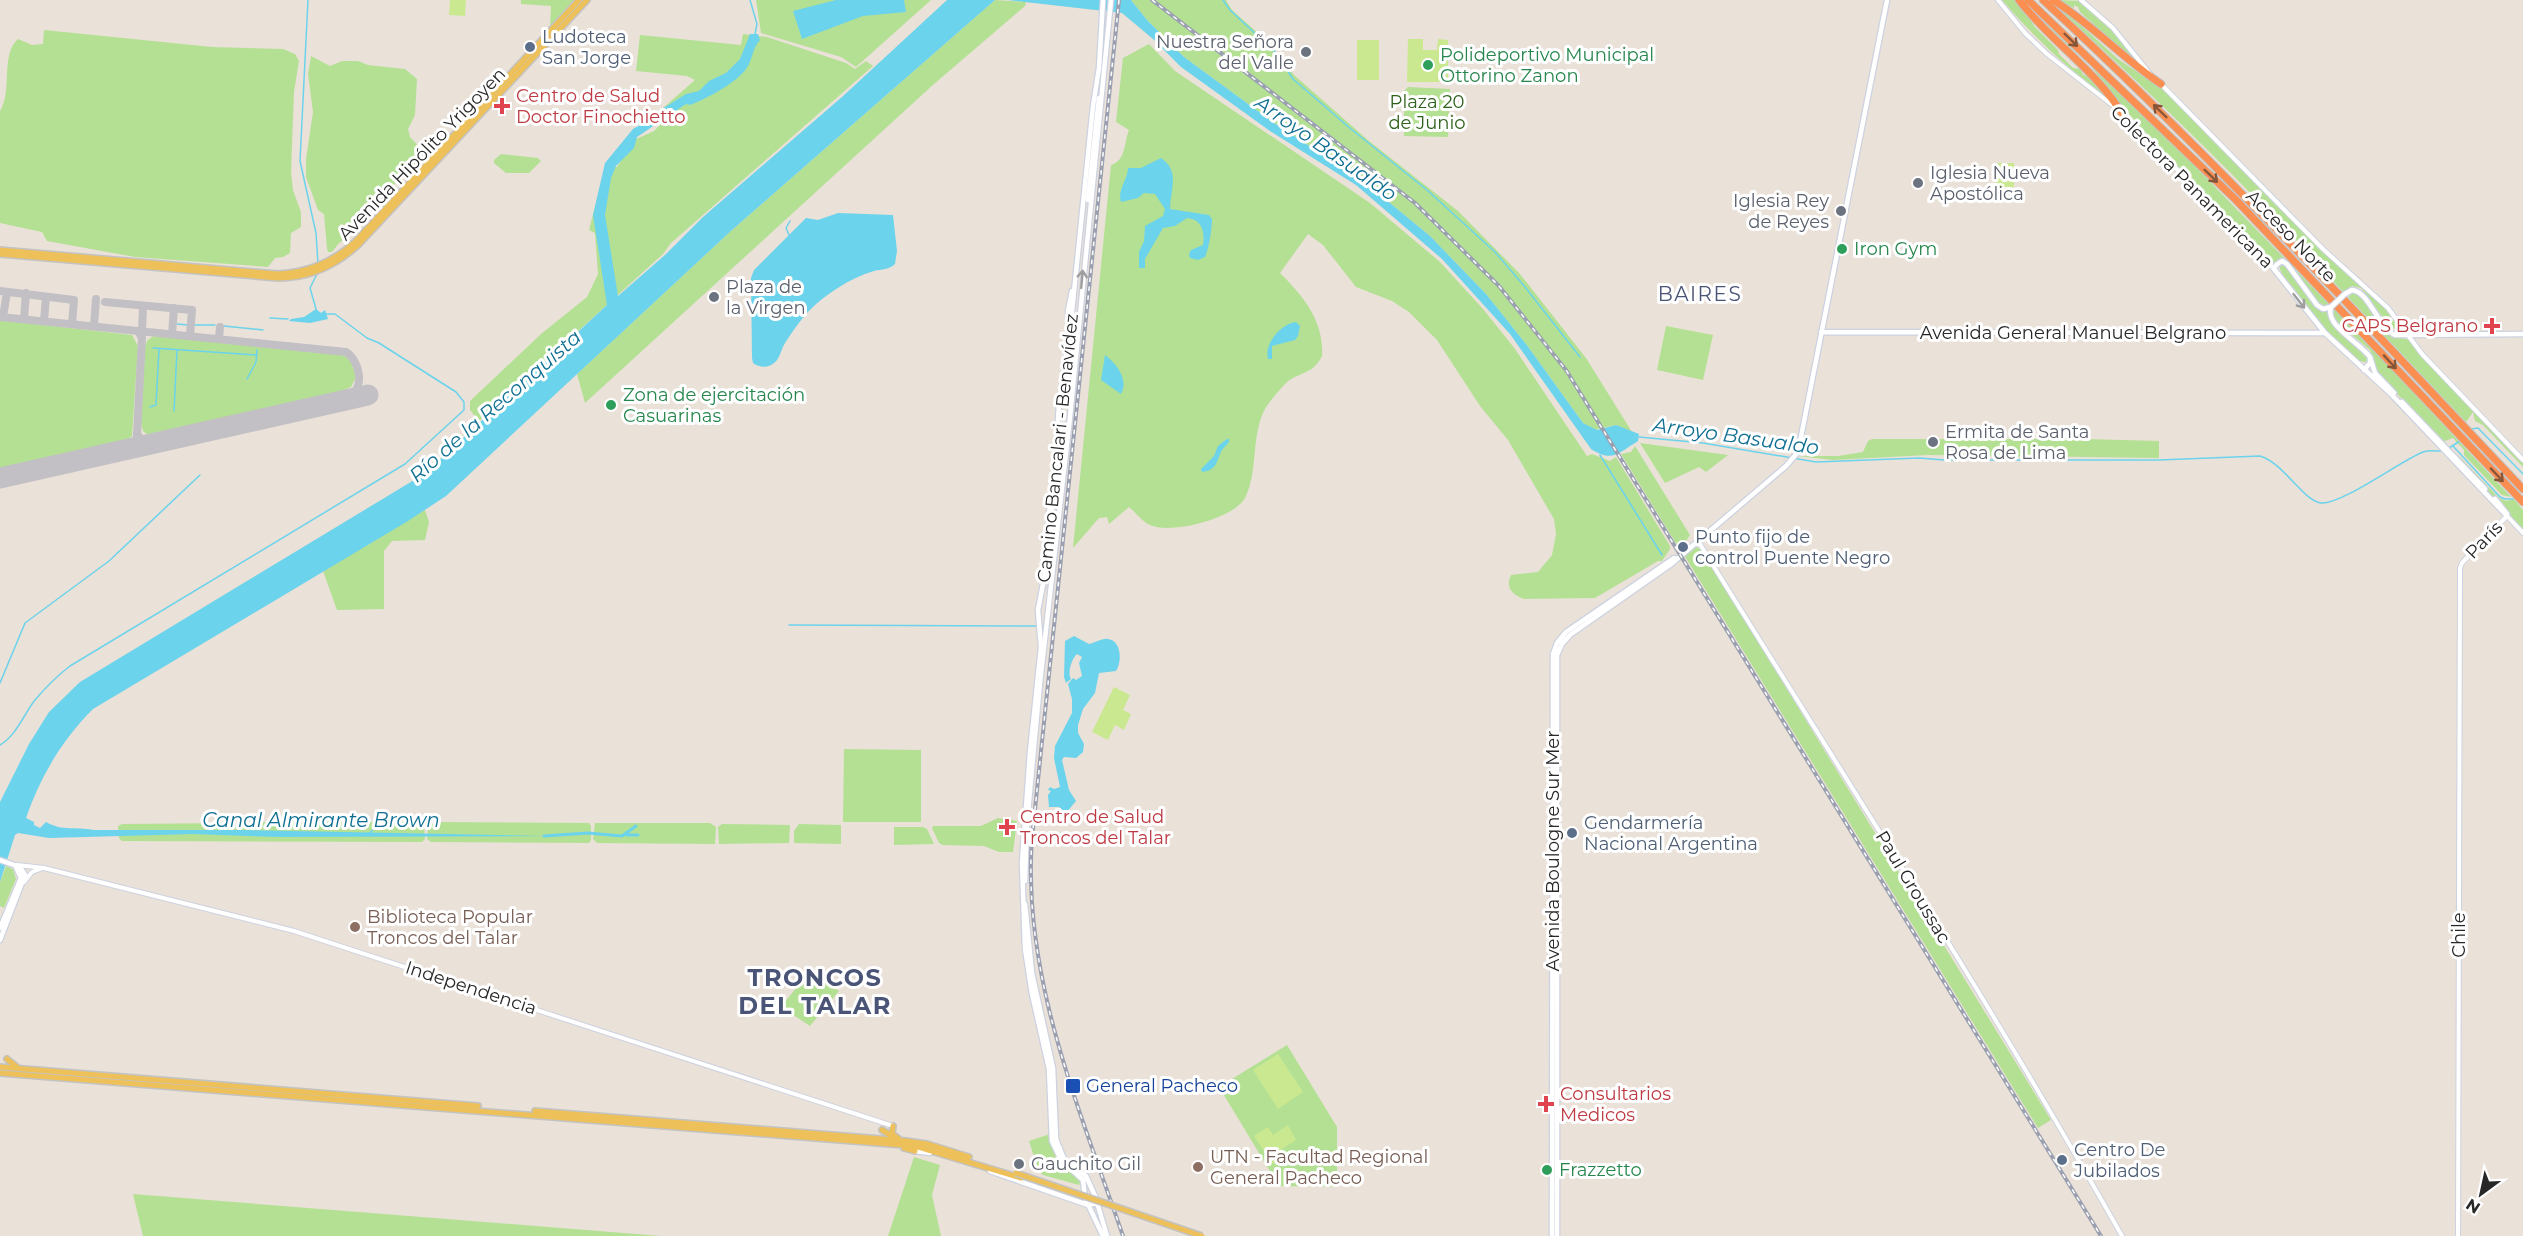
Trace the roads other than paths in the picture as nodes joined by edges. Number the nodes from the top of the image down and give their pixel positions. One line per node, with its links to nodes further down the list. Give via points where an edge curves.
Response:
1 (579, 0): 12 (main road, Avenida Hipólito Yrigoyen)
2 (588, 0): 12 (main road, Avenida Hipólito Yrigoyen)
3 (1103, 0): 13 (main road)
4 (1111, 0): 14 (main road, Camino Bancalari - Benavídez)
5 (1887, 0): 25 (main road, Avenida Boulogne Sur Mer)
6 (1998, 0): 16 (street, Colectora Panamericana, via 2047,54)
7 (2019, 0): 16 (highway)
8 (2028, 0): 38 (highway, Acceso Norte, one-way to 38, via 2235,199)
9 (2043, 0): 37 (highway, Acceso Norte, one-way to 9, via 2245,195)
10 (2053, 0): 15 (highway)
11 (2081, 0): 15 (street, via 2113,28)
12 (558, 28): 23 (main road, Avenida Hipólito Yrigoyen, via 355,242); 23 (main road, Avenida Hipólito Yrigoyen, via 358,244 340,260)
13 (1099, 68): 17 (main road); 20 (main road)
14 (1104, 73): 17 (main road); 19 (main road, Camino Bancalari - Benavídez)
15 (2161, 84): 27 (street, via 2323,249 2380,300)
16 (2123, 115): 22 (street, Colectora Panamericana)
17 (1095, 131): 18 (main road)
18 (1089, 182): 19 (main road); 20 (main road)
19 (1088, 224): 30 (main road, Camino Bancalari - Benavídez, one-way to 19)
20 (1079, 239): 32 (main road, Camino Bancalari - Benavídez)
21 (0, 252): 23 (main road, Avenida Hipólito Yrigoyen, via 268,278 288,278)
22 (2274, 269): 24 (main road, via 2280,262 2287,264 2316,305 2323,309); 26 (main road, Colectora Panamericana, one-way to 26)
23 (312, 271)
24 (2331, 307): 27 (main road, bridge, via 2350,290 2359,291 2388,331); 29 (main road, via 2332,322)
25 (1821, 332): 26 (main road, Avenida General Manuel Belgrano); 41 (main road, Avenida Boulogne Sur Mer, via 1796,454)
26 (2325, 333): 31 (main road, Colectora Panamericana)
27 (2408, 334): 28 (main road); 36 (street, via 2433,366)
28 (2523, 334)
29 (2370, 357): 31 (main road); 34 (main road, via 2376,375)
30 (1074, 365): 32 (main road, via 1069,406 1063,408); 35 (main road, Camino Bancalari - Benavídez)
31 (2364, 370): 34 (main road, Colectora Panamericana)
32 (1060, 400): 33 (main road, Camino Bancalari - Benavídez)
33 (1058, 424): 35 (main road, via 1061,416 1066,415); 43 (main road, Camino Bancalari - Benavídez)
34 (2438, 441): 39 (main road)
35 (1065, 453): 42 (main road, Camino Bancalari - Benavídez)
36 (2523, 460)
37 (2523, 489)
38 (2523, 502)
39 (2507, 516): 40 (street); 44 (street, París, via 2461,564)
40 (2523, 533)
41 (1698, 540): 67 (main road, Avenida Boulogne Sur Mer, via 1566,632 1553,651); 68 (main road, Avenida Boulogne Sur Mer, via 1638,589 1573,633 1557,655); 69 (street, Paul Groussac, via 1898,862)
42 (1051, 592): 43 (main road, via 1044,616); 62 (main road, Camino Bancalari - Benavídez, via 1027,823 1027,925 1035,989 1053,1068 1056,1139 1064,1159 1086,1176)
43 (1040, 602): 63 (main road, Camino Bancalari - Benavídez, via 1041,647 1022,838 1025,949 1049,1069 1052,1141 1061,1160 1083,1180)
44 (2459, 634): 70 (street, Chile)
45 (0, 861): 46 (main road)
46 (13, 865): 47 (street, Independencia); 48 (main road, via 24,871); 49 (main road, via 21,877)
47 (44, 868): 48 (street, via 32,872); 55 (street, Independencia, via 294,931)
48 (24, 882): 50 (main road)
49 (0, 928)
50 (0, 940)
51 (7, 1059): 53 (main road)
52 (0, 1067): 53 (main road)
53 (19, 1069): 58 (main road)
54 (0, 1072): 59 (main road)
55 (893, 1126): 57 (main road)
56 (882, 1130): 57 (main road)
57 (894, 1137): 58 (main road)
58 (906, 1141): 61 (main road)
59 (884, 1144): 60 (main road); 61 (main road, via 931,1150)
60 (915, 1151): 63 (main road, via 940,1155)
61 (1019, 1175): 65 (main road, bridge); 66 (main road, bridge)
62 (1098, 1203): 63 (main road); 64 (main road, Camino Bancalari - Benavídez)
63 (1088, 1205): 64 (main road, Camino Bancalari - Benavídez)
64 (1105, 1236)
65 (1190, 1236)
66 (1203, 1236)
67 (1552, 1236)
68 (1557, 1236)
69 (2122, 1236)
70 (2458, 1236)

